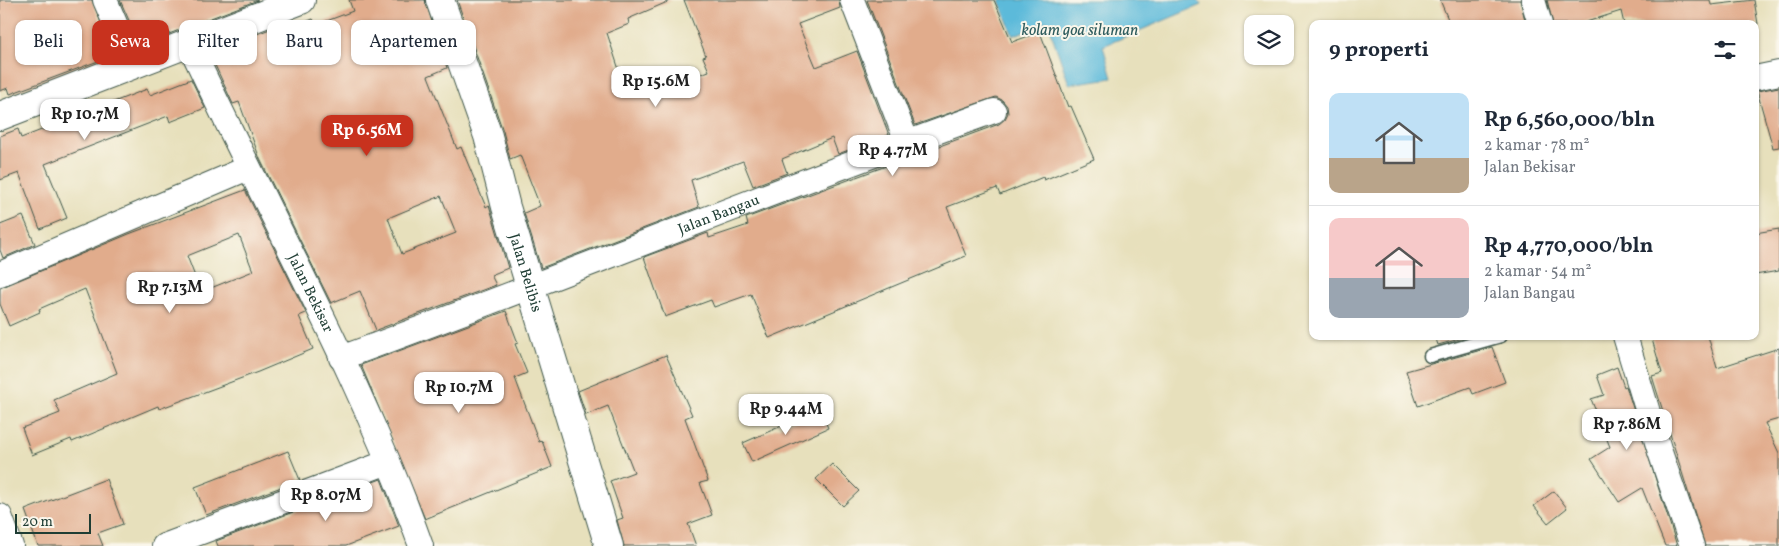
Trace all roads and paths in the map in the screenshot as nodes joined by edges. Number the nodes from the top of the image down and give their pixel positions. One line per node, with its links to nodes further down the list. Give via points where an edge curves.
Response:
1 (106, 0): 6 (street)
2 (301, 0): 7 (street)
3 (440, 0): 18 (street, Jalan Belibis, via 488,136)
4 (852, 0): 15 (street)
5 (1533, 0): 8 (street)
6 (114, 20)
7 (248, 20)
8 (1539, 20)
9 (133, 65): 14 (street)
10 (199, 65): 16 (street, Jalan Bekisar)
11 (1779, 73): 12 (street)
12 (1759, 77)
13 (994, 111): 15 (street, Jalan Bangau)
14 (0, 116)
15 (906, 142): 18 (street, Jalan Bangau)
16 (248, 168): 17 (street); 22 (street, Jalan Bekisar)
17 (0, 274)
18 (530, 288): 22 (street, Jalan Bangau); 28 (street, Jalan Belibis)
19 (1487, 340): 21 (lane)
20 (1626, 340): 29 (street)
21 (1430, 356)
22 (342, 358): 23 (street, Jalan Bekisar)
23 (388, 462): 25 (street, Jalan Bekisar); 27 (street)
24 (0, 516): 26 (street)
25 (415, 544)
26 (11, 546)
27 (164, 546)
28 (608, 546)
29 (1692, 546)

